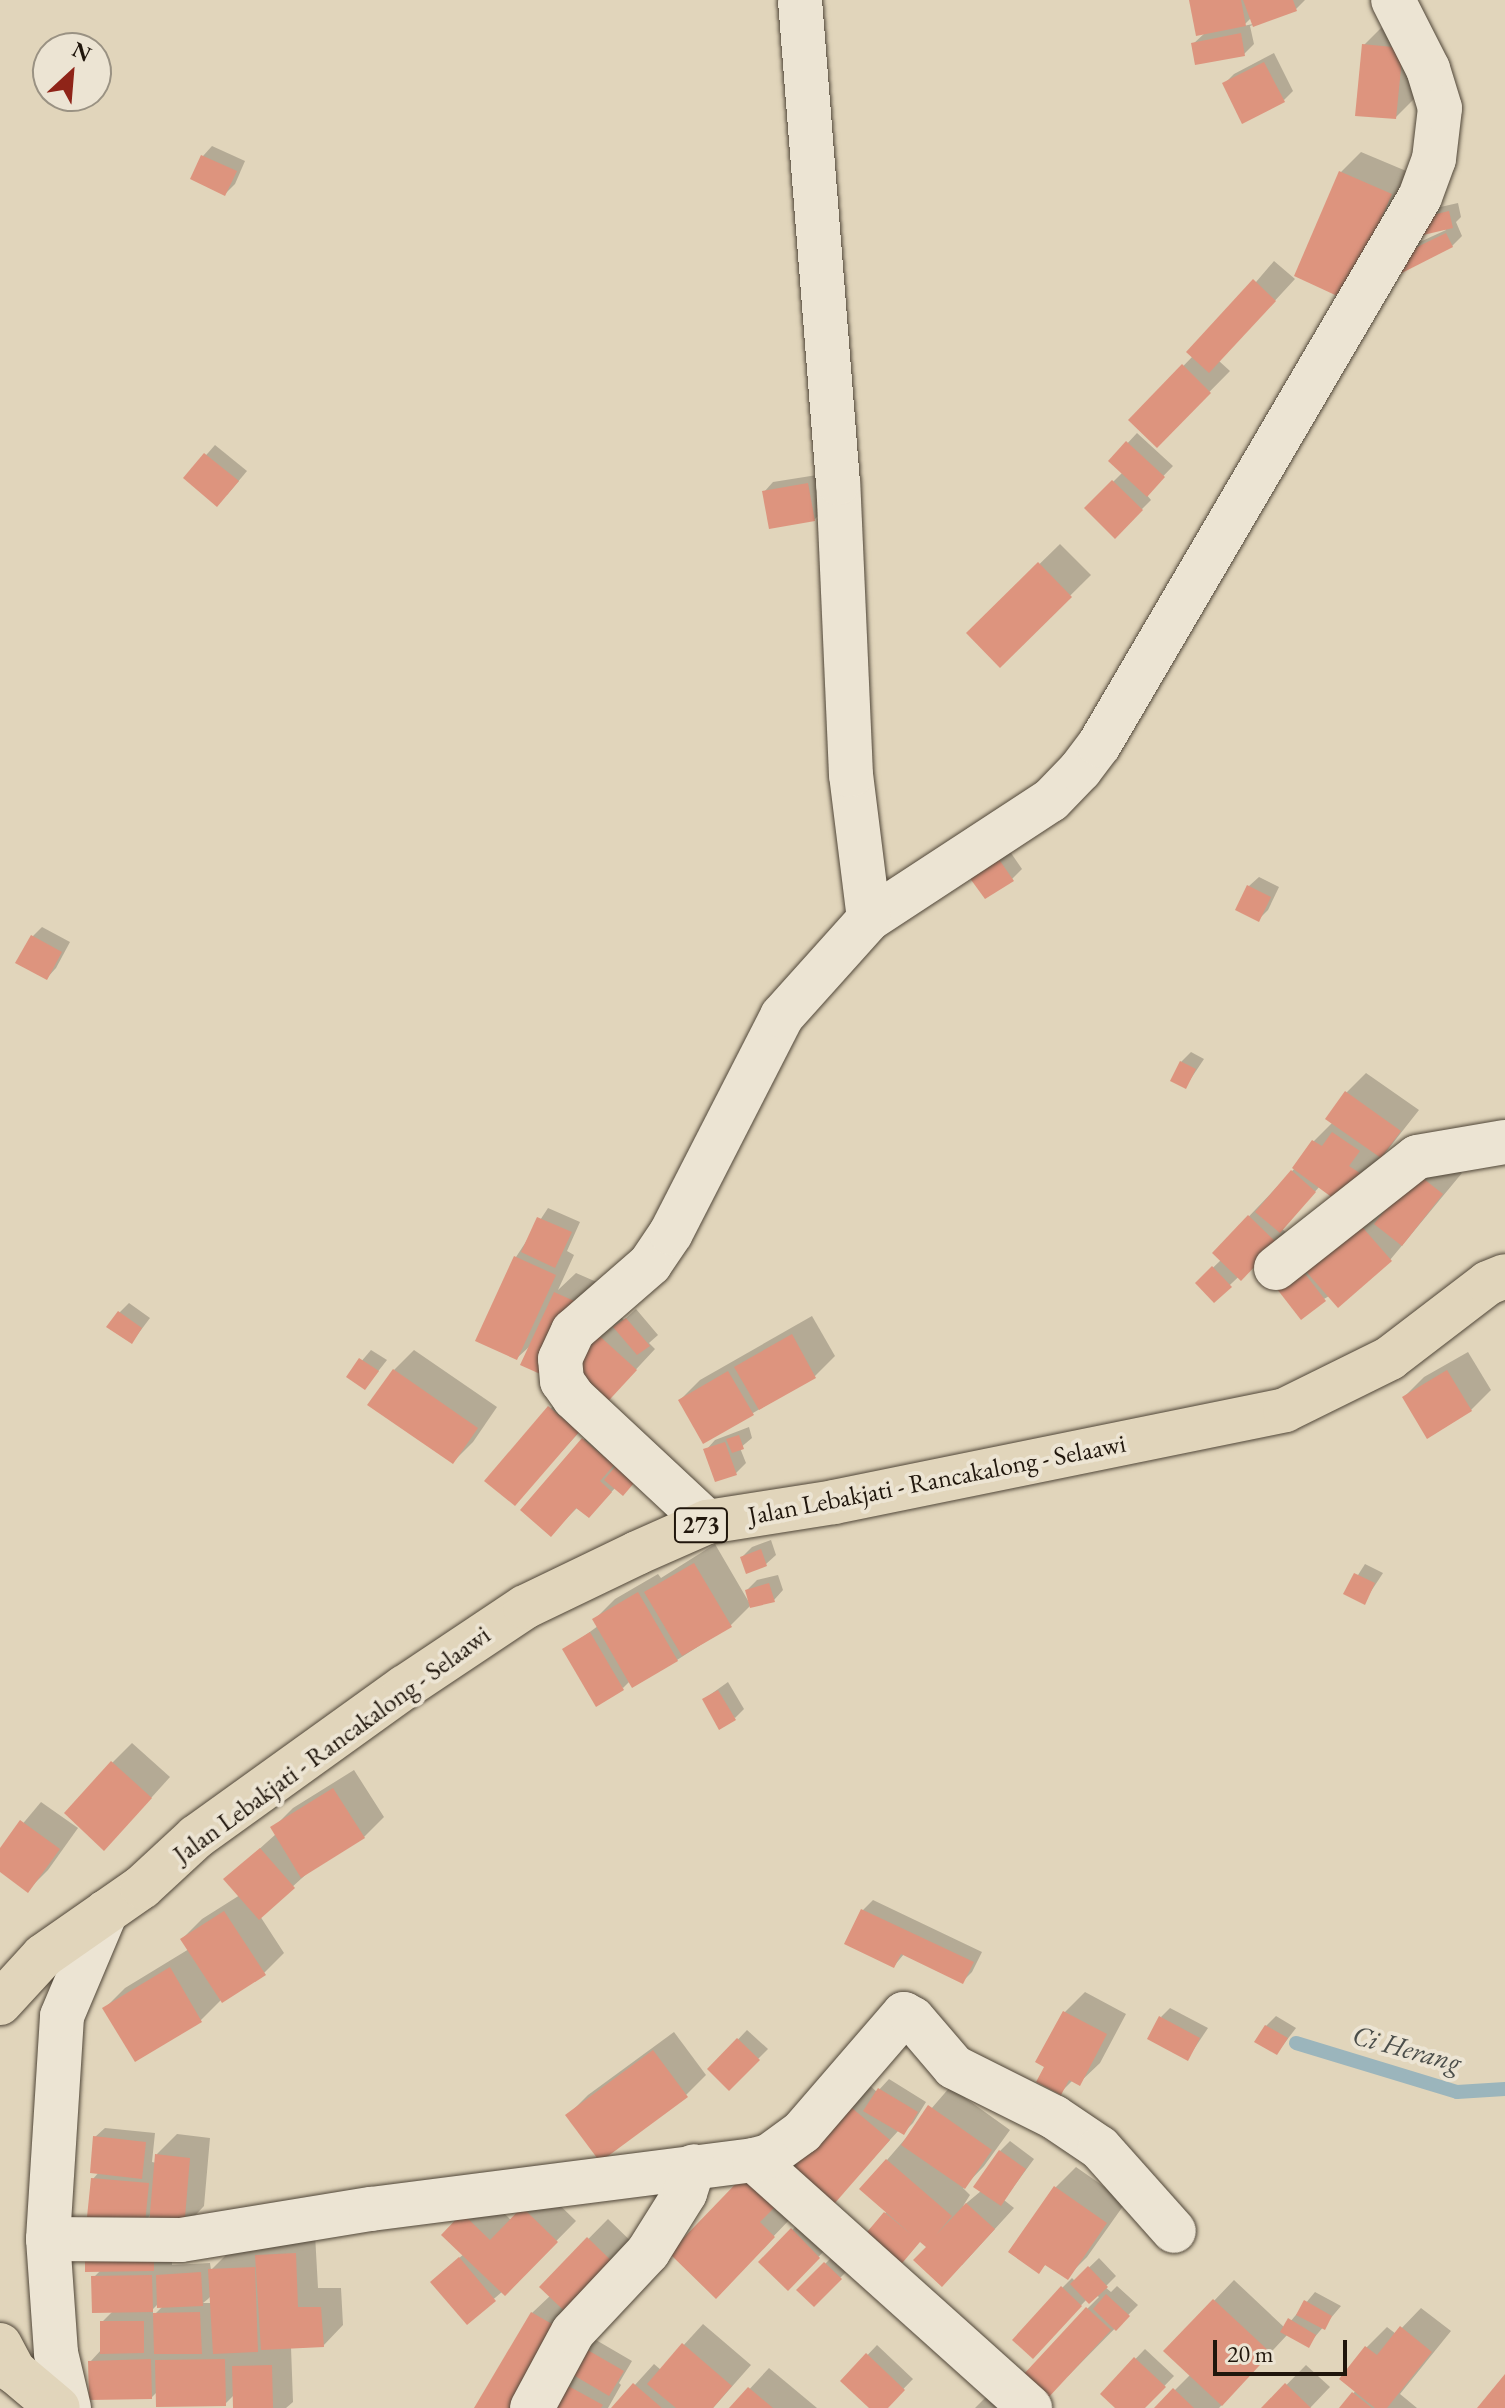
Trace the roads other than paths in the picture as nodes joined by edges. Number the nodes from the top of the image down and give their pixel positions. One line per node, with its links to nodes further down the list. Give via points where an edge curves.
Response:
1 (800, 0): 3 (street, via 838,483 851,775)
2 (1393, 0): 3 (street, via 1428,69 1440,108 1434,159 1420,197 1080,770 1051,800)
3 (869, 919): 7 (street, via 782,1016 650,1264 573,1331 560,1359 562,1381 574,1398)
4 (1505, 1142): 5 (street, via 1417,1157)
5 (1276, 1268)
6 (1505, 1276): 7 (main road, Jalan Lebakjati - Rancakalong - Selaawi / 273, via 1488,1283 1390,1358 1285,1410 834,1502)
7 (707, 1522): 8 (main road, Jalan Lebakjati - Rancakalong - Selaawi / 273, via 513,1615 196,1837)
8 (106, 1912): 9 (main road, Jalan Lebakjati - Rancakalong - Selaawi / 273, via 43,1956); 13 (street, via 62,2016)
9 (0, 2003)
10 (754, 2160): 11 (street); 12 (street, via 785,2147 802,2132 900,2015 909,2015 954,2067 1054,2117 1100,2148); 18 (street)
11 (694, 2166): 13 (street, via 181,2240); 17 (street, via 685,2193 648,2252 573,2332)
12 (1174, 2231)
13 (48, 2239): 16 (street, via 56,2353)
14 (0, 2345): 15 (main road, via 14,2371)
15 (58, 2408)
16 (69, 2408)
17 (532, 2408)
18 (1030, 2408)

